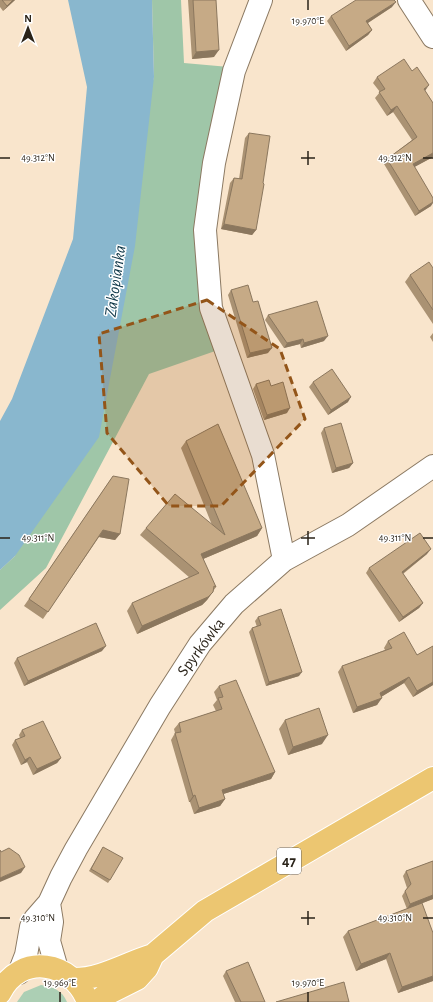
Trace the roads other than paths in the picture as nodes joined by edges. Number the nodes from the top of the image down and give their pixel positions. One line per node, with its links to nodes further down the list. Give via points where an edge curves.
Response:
1 (261, 0): 5 (street, via 234,71 214,163 205,230 211,308 263,455)
2 (409, 0): 3 (street)
3 (433, 38)
4 (433, 466): 5 (street, Spyrkówka, via 348,525)
5 (284, 560): 7 (street, Spyrkówka, via 234,604 200,644 160,706 92,822)
6 (433, 778): 8 (main road, 47, via 205,911)
7 (49, 903): 9 (street, Spyrkówka, via 31,927 26,955); 10 (street, via 52,922 49,941)
8 (152, 955): 10 (main road, 47, via 95,977); 13 (main road, 47, via 147,968 137,979 105,995)
9 (19, 972): 10 (main road, 47, via 38,967); 11 (main road)
10 (65, 974): 12 (main road, via 80,986)
11 (0, 993)
12 (88, 1002)
13 (97, 1002)

